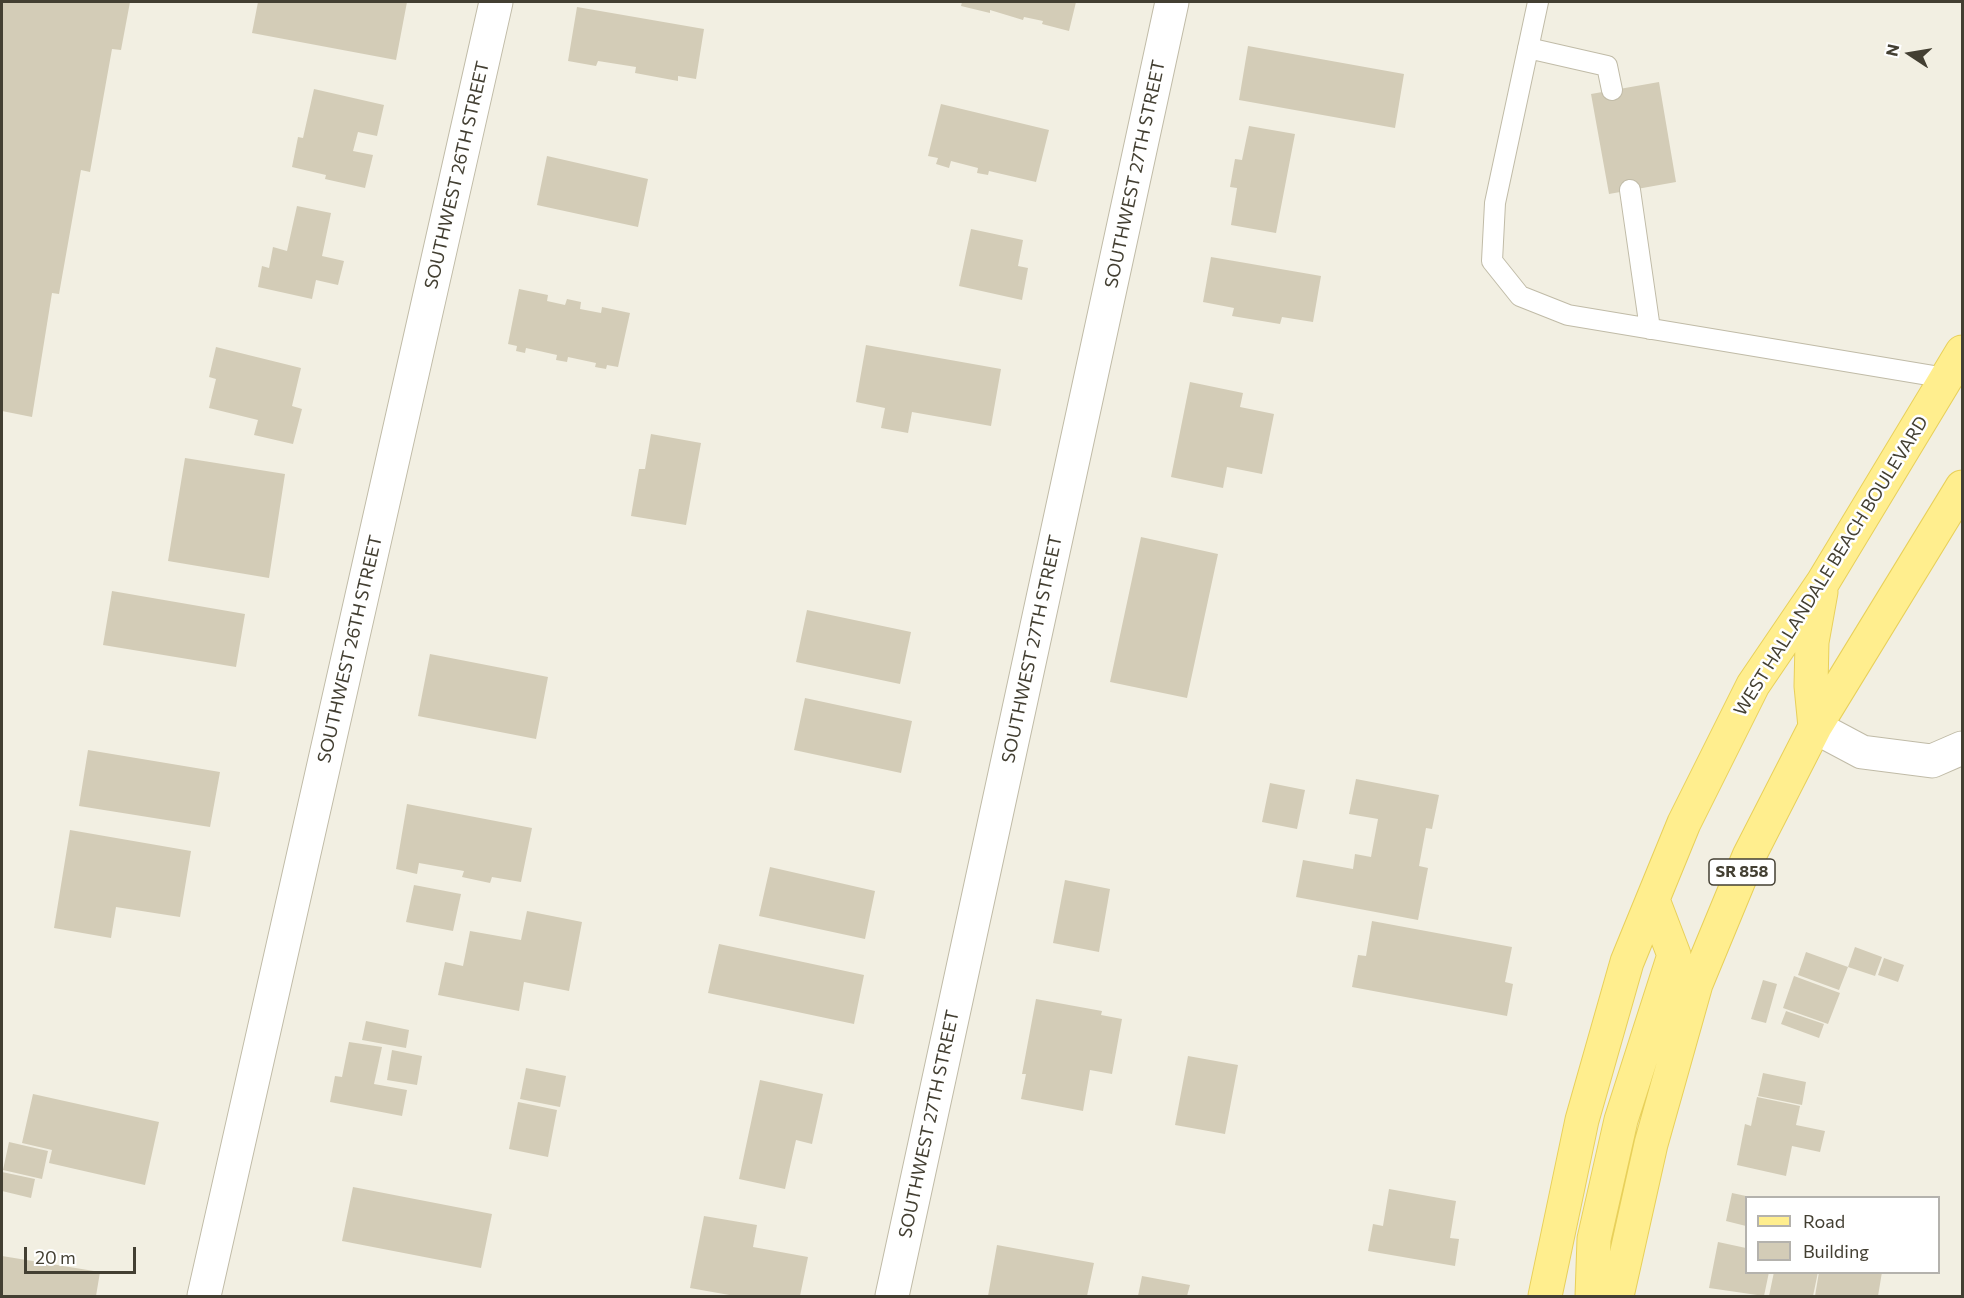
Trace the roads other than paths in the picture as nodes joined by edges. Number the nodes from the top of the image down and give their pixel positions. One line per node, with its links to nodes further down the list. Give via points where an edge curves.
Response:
1 (496, 2): 14 (street, SOUTHWEST 26TH STREET)
2 (1172, 2): 15 (street, SOUTHWEST 27TH STREET)
3 (1538, 2): 4 (lane)
4 (1528, 48): 5 (lane, via 1607,66); 7 (lane, via 1495,203 1492,261 1520,296 1568,315)
5 (1612, 90)
6 (1630, 190): 7 (lane)
7 (1650, 328): 8 (lane)
8 (1954, 365): 10 (main road, WEST HALLANDALE BEACH BOULEVARD)
9 (1962, 487): 11 (main road, SR 858)
10 (1822, 582): 11 (main road, via 1812,642); 13 (main road, WEST HALLANDALE BEACH BOULEVARD, via 1753,685 1684,823)
11 (1815, 727): 12 (street, via 1862,752 1932,761); 18 (main road, SR 858, via 1749,856 1696,984 1651,1144)
12 (1962, 748)
13 (1653, 900): 16 (main road, WEST HALLANDALE BEACH BOULEVARD, via 1627,962 1582,1120); 17 (main road, via 1674,955 1621,1120 1594,1239)
14 (204, 1296)
15 (892, 1296)
16 (1545, 1296)
17 (1592, 1296)
18 (1617, 1296)

